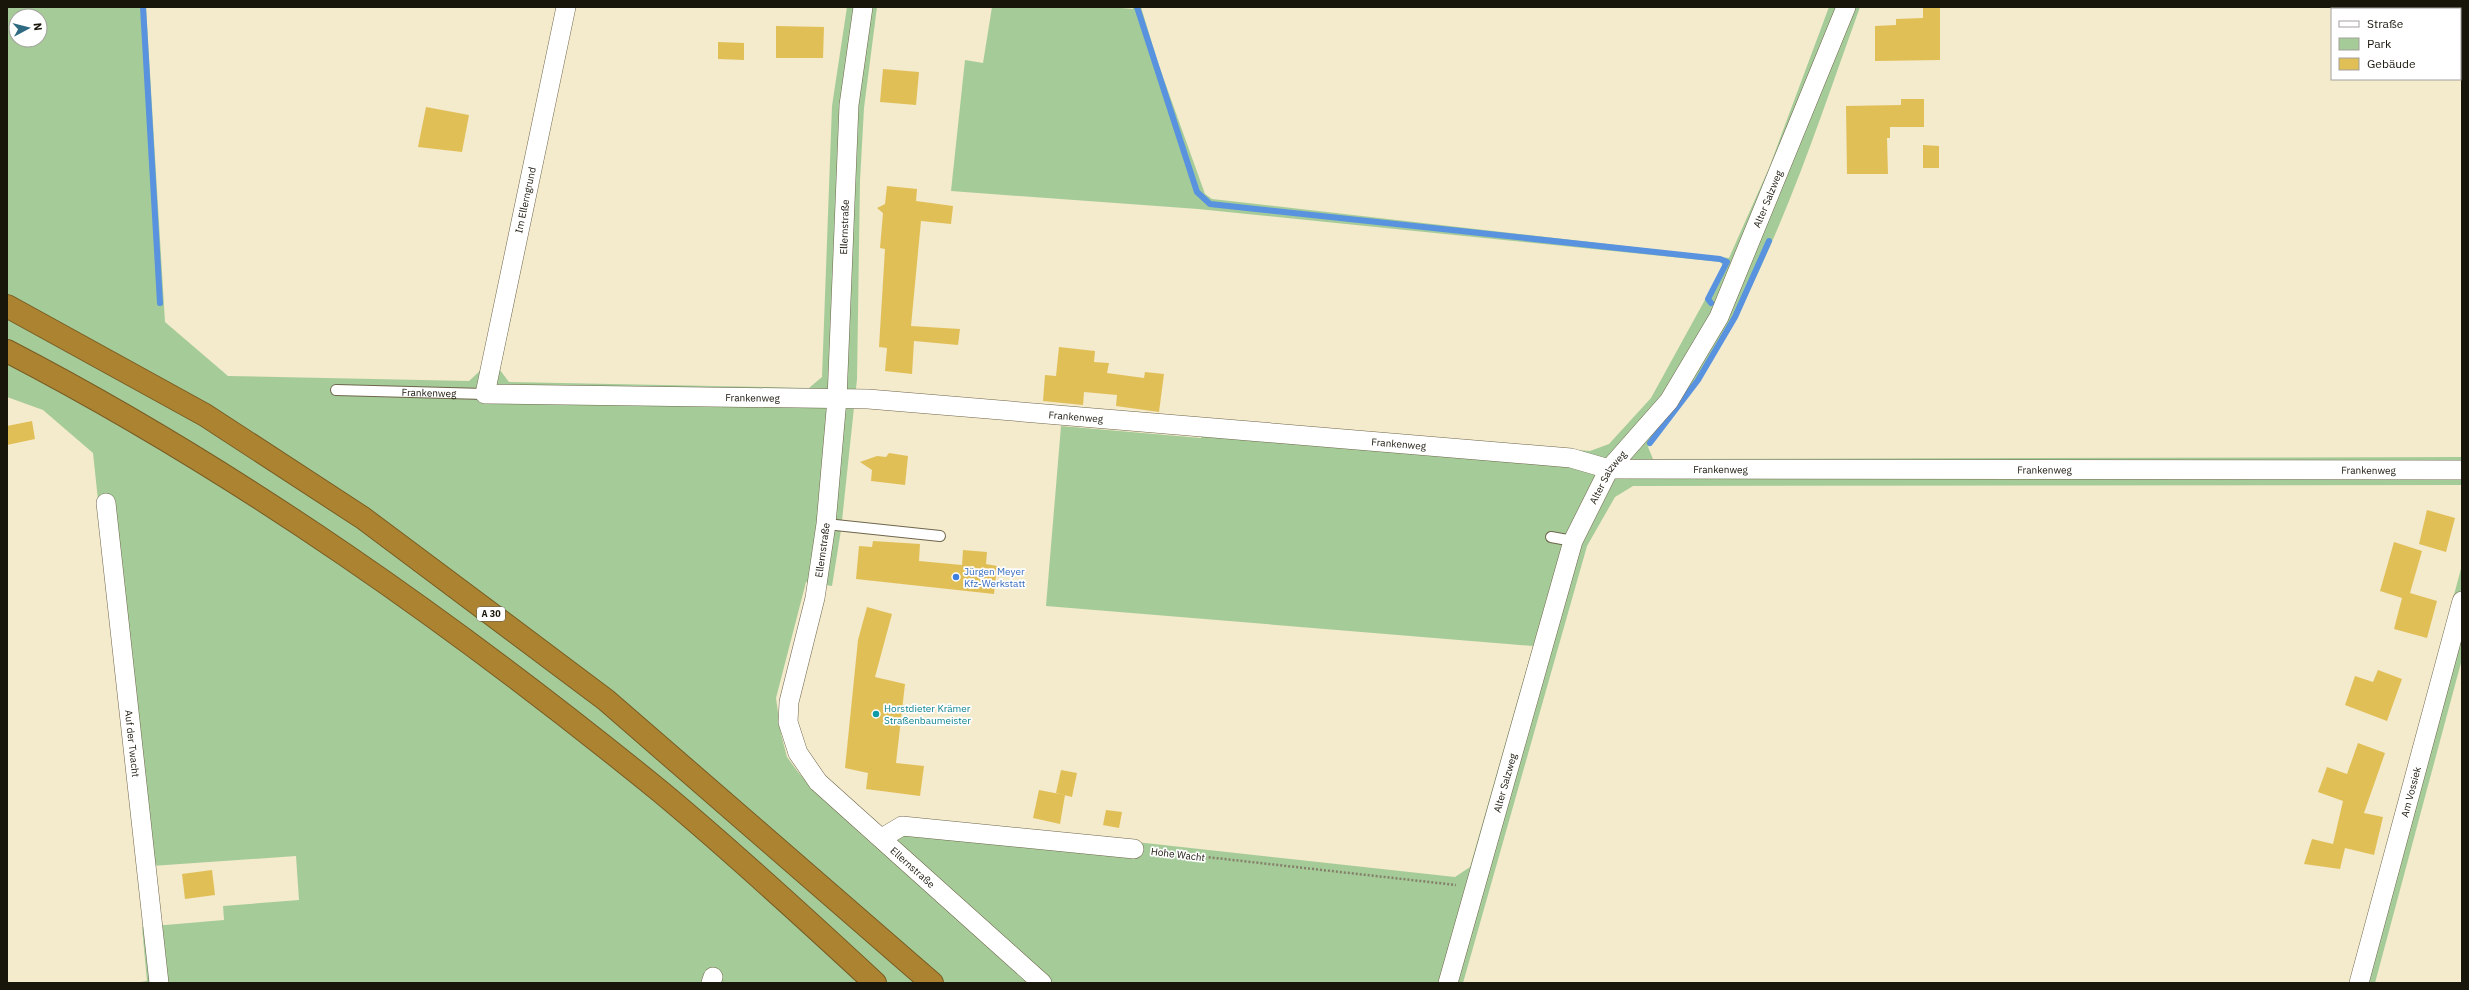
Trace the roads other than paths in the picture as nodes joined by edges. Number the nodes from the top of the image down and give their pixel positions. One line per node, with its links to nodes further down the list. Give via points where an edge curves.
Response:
1 (566, 7): 7 (street, Im Ellerngrund)
2 (863, 7): 8 (street, Ellernstraße, via 849,105)
3 (1846, 7): 9 (street, Alter Salzweg, via 1719,317 1669,402)
4 (7, 306): 21 (highway, A 30, via 205,415 363,518 606,700)
5 (7, 351): 20 (highway, via 214,468 352,559 526,687 662,793)
6 (336, 390): 7 (lane, Frankenweg)
7 (485, 394): 8 (street, Frankenweg)
8 (838, 399): 9 (street, Frankenweg, via 868,399 1571,458); 12 (street, Ellernstraße)
9 (1609, 469): 10 (street, Frankenweg); 15 (street, Alter Salzweg)
10 (2462, 470)
11 (106, 503): 19 (street, Auf der Twacht)
12 (826, 524): 13 (lane); 17 (street, Ellernstraße, via 816,598 789,702 788,722 798,753 818,782)
13 (940, 536)
14 (1551, 537): 15 (lane)
15 (1574, 541): 23 (street, Alter Salzweg)
16 (2462, 601): 24 (street, Am Vossiek)
17 (882, 838): 18 (street, via 902,826); 22 (street, Ellernstraße)
18 (1134, 849)
19 (159, 983)
20 (875, 983)
21 (932, 983)
22 (1042, 983)
23 (1448, 983)
24 (2359, 983)

